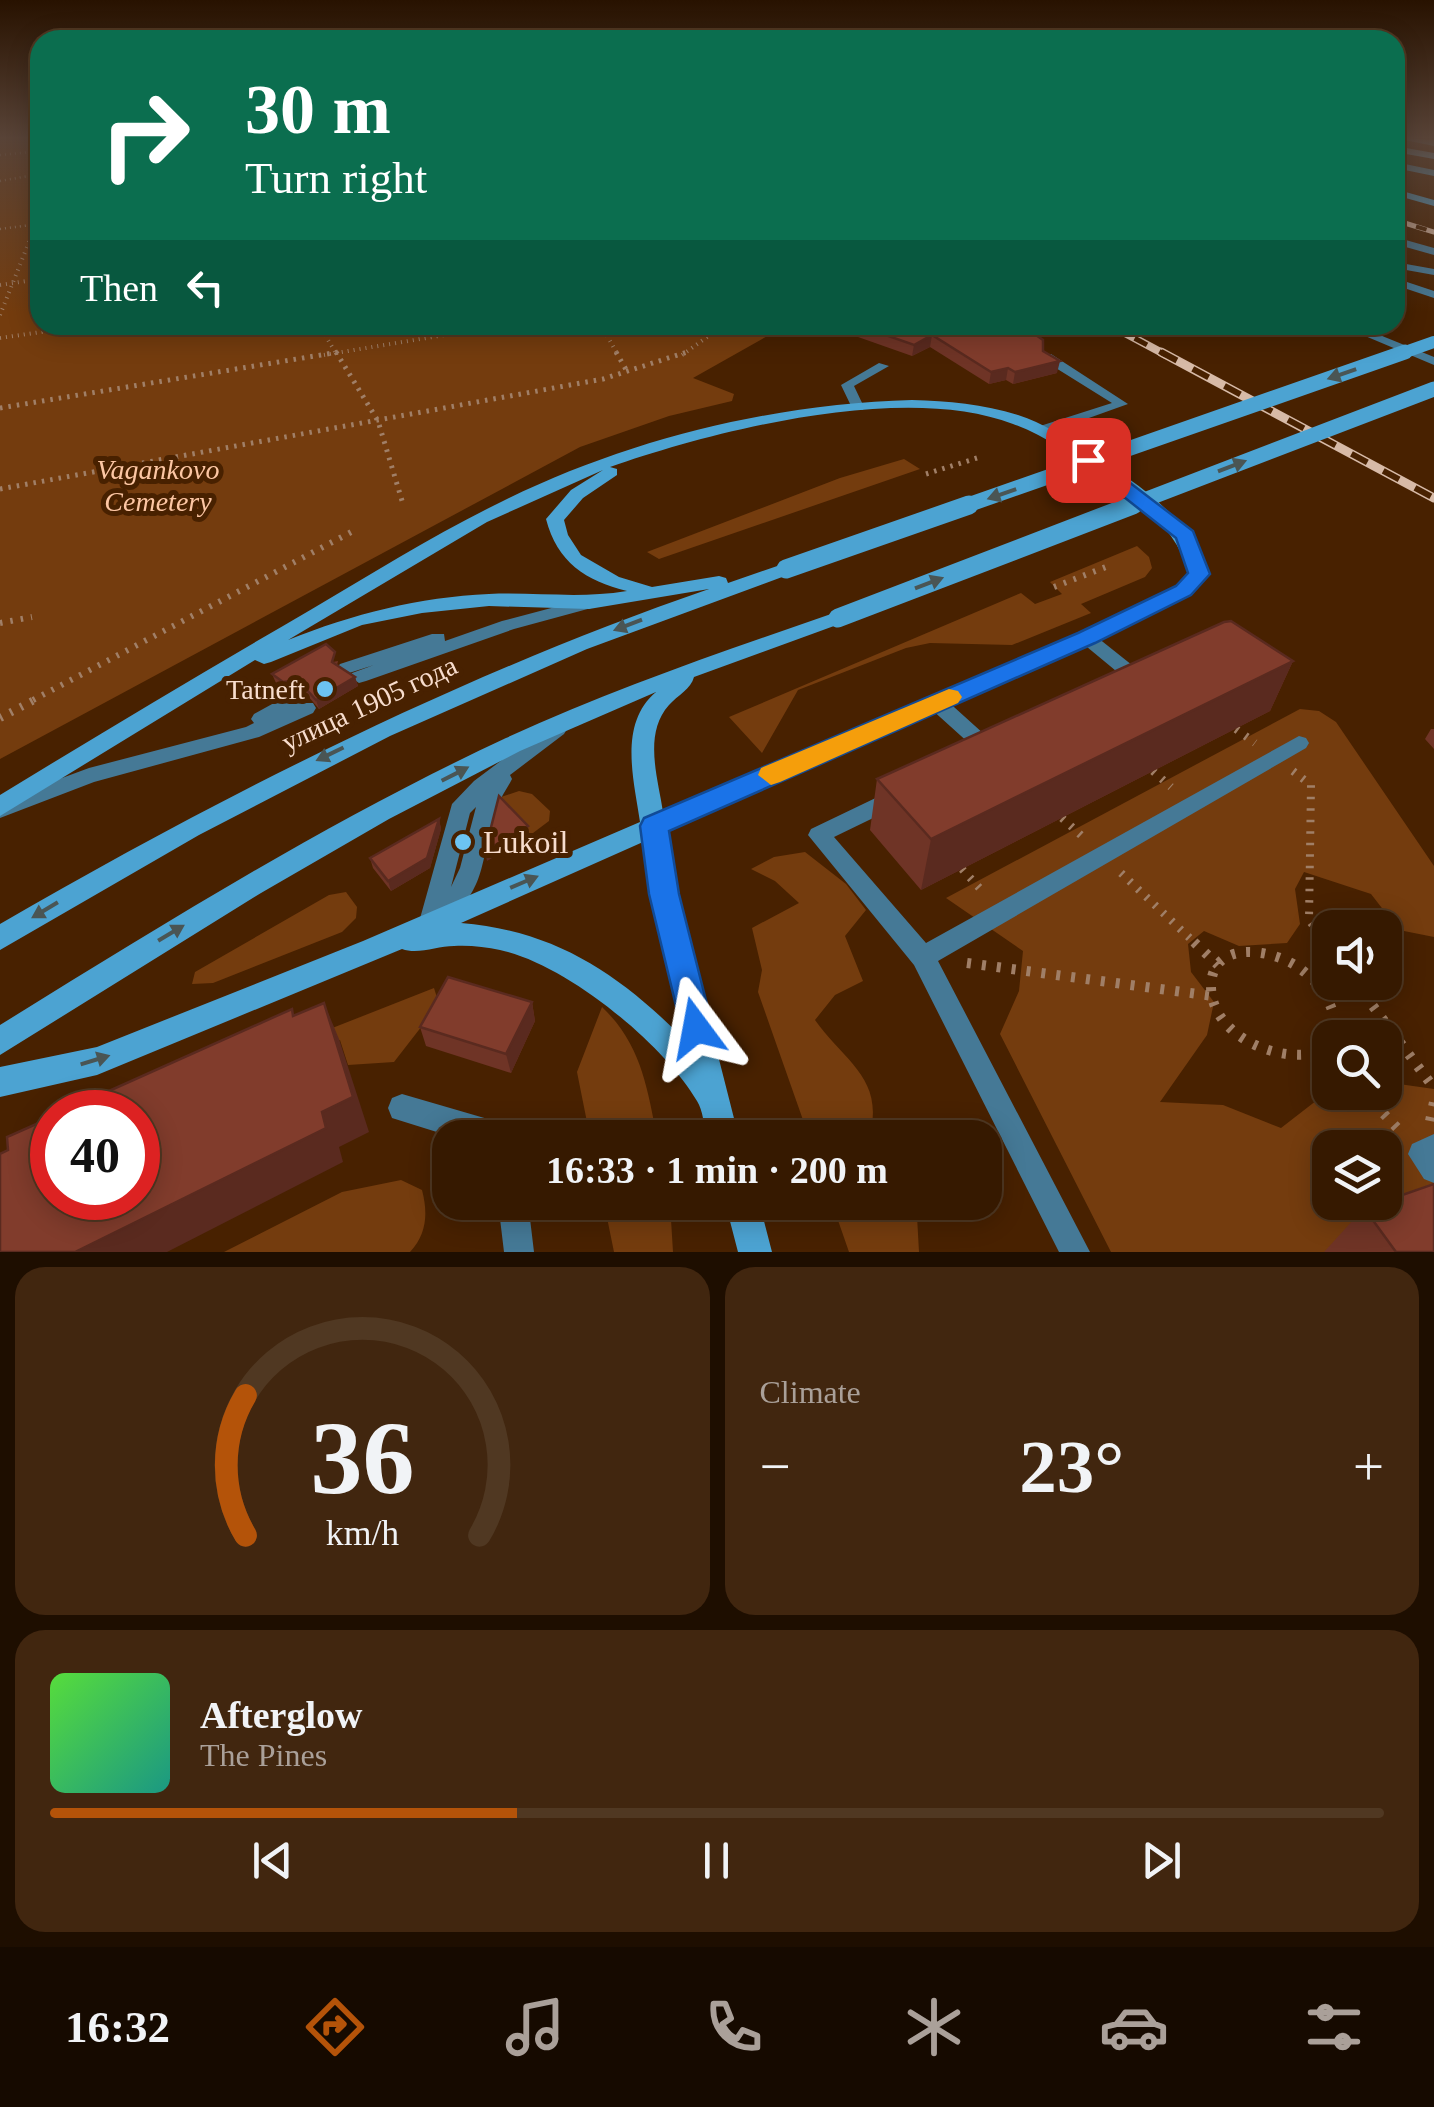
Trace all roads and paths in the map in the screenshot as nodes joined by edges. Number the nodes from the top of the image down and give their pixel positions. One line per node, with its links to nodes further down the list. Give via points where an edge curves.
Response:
1 (30, 225): 2 (path)
2 (0, 229)
3 (1405, 243): 5 (street)
4 (30, 245): 9 (path)
5 (1434, 252)
6 (1405, 267): 7 (lane)
7 (1434, 272)
8 (30, 280): 9 (path)
9 (16, 282): 10 (path); 13 (path)
10 (0, 285)
11 (1405, 285): 12 (lane)
12 (1434, 295)
13 (0, 315)
14 (30, 334): 20 (path)
15 (326, 335): 22 (path)
16 (447, 335): 22 (path)
17 (607, 335): 26 (path)
18 (711, 335): 26 (path, via 691,351)
19 (1370, 335): 24 (lane)
20 (0, 338)
21 (1434, 342): 39 (main road, one-way to 39, bridge)
22 (338, 354): 29 (path); 30 (path)
23 (1047, 357): 31 (lane, via 1122,404)
24 (1434, 361)
25 (883, 366): 28 (lane, via 847,385)
26 (628, 373): 30 (path)
27 (1434, 389): 46 (main road, one-way to 27, bridge)
28 (858, 407): 31 (main road, via 954,407); 32 (main road, via 750,422)
29 (0, 408)
30 (378, 421): 35 (path); 36 (path)
31 (1042, 430): 45 (main road, via 1168,519 1186,536 1199,574 1184,590)
32 (651, 450): 41 (main road, via 576,494 556,519 580,567 624,586); 48 (main road, via 504,508)
33 (977, 458): 34 (path)
34 (926, 474)
35 (0, 489)
36 (403, 504)
37 (357, 529): 52 (path)
38 (1111, 566): 40 (path)
39 (786, 570): 41 (main road); 65 (main road, улица 1905 года, one-way to 65, via 425,707 284,776)
40 (1054, 587)
41 (655, 590): 42 (main road)
42 (589, 603): 47 (lane); 48 (main road, via 489,600 388,612)
43 (32, 617): 44 (path)
44 (0, 624)
45 (1086, 638): 49 (lane); 50 (main road)
46 (698, 668): 53 (main road); 61 (main road, via 656,704 647,722 642,747)
47 (352, 672)
48 (206, 679): 59 (main road)
49 (1144, 684)
50 (937, 702): 56 (lane); 61 (main road)
51 (300, 703): 59 (lane, via 226,741 89,776)
52 (0, 718)
53 (565, 722): 63 (lane, via 515,764 488,803 467,887); 72 (main road, one-way to 53, via 300,857)
54 (1236, 729): 57 (path)
55 (1299, 743): 57 (lane)
56 (992, 753)
57 (1274, 757): 62 (lane); 64 (path, via 1311,784)
58 (923, 786): 67 (lane, via 819,834)
59 (0, 808)
60 (1062, 818): 62 (path)
61 (654, 826): 63 (main road, one-way to 61); 76 (main road)
62 (1102, 855): 67 (lane); 68 (path)
63 (430, 922): 66 (main road)
64 (1312, 924)
65 (0, 938)
66 (373, 949): 74 (main road, one-way to 66, via 97,1060); 76 (main road, via 427,936 476,934 538,947 579,967 640,1012)
67 (923, 957): 69 (path); 86 (lane)
68 (1218, 965): 69 (path); 71 (path, via 1230,955 1260,952 1302,968 1336,1006)
69 (1213, 996): 73 (path, via 1228,1022 1267,1052)
70 (1368, 1000): 75 (path)
71 (1336, 1020)
72 (0, 1041)
73 (1312, 1055)
74 (0, 1082)
75 (1434, 1088)
76 (712, 1096): 79 (main road)
77 (402, 1108): 78 (lane)
78 (443, 1120)
79 (719, 1120)
80 (1434, 1148): 81 (lane, via 1422,1154)
81 (1434, 1169)
82 (515, 1220): 84 (lane)
83 (747, 1220): 85 (main road)
84 (519, 1252)
85 (755, 1252)
86 (1075, 1252)

